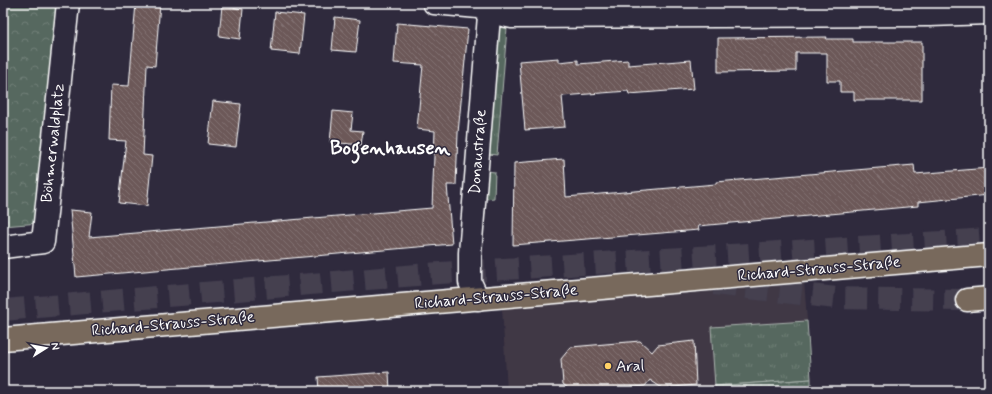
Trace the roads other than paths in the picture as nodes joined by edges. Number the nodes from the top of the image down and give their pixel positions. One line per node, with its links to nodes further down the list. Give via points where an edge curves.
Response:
1 (68, 3): 7 (street, Böhmerwaldplatz, via 43,242)
2 (434, 3): 3 (street)
3 (490, 7): 5 (street, via 512,17); 10 (street, Donaustraße, via 470,253 470,282)
4 (930, 9): 5 (street); 6 (street)
5 (689, 10)
6 (989, 13)
7 (3, 246)
8 (989, 255): 10 (main road, Richard-Strauss-Straße)
9 (989, 298): 11 (main road)
10 (478, 299): 12 (main road, Richard-Strauss-Straße)
11 (967, 300)
12 (3, 339)

